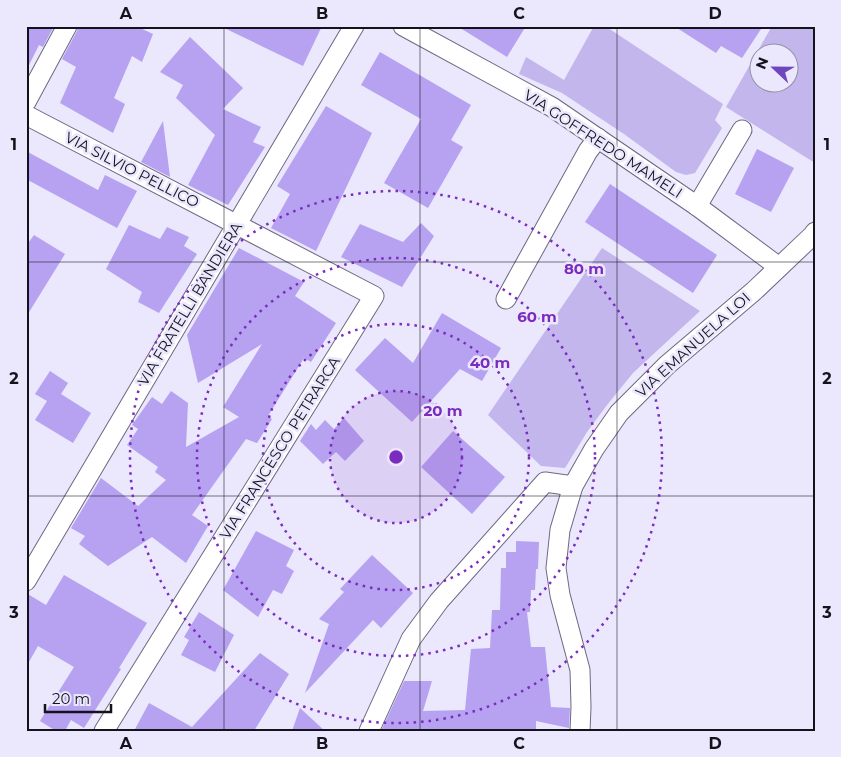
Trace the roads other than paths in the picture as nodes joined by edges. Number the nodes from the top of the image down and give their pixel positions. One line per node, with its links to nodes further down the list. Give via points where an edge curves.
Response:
1 (67, 26): 4 (street)
2 (354, 26): 9 (street, VIA FRATELLI BANDIERA)
3 (403, 26): 7 (street, VIA GOFFREDO MAMELI, via 552,107)
4 (26, 102)
5 (26, 115): 9 (street, VIA SILVIO PELLICO)
6 (742, 130): 8 (street, VIA GOFFREDO MAMELI)
7 (598, 138): 8 (street, VIA GOFFREDO MAMELI); 12 (street)
8 (697, 206): 11 (street, VIA GOFFREDO MAMELI)
9 (238, 224): 14 (street, VIA FRATELLI BANDIERA); 15 (street, VIA FRANCESCO PETRARCA, via 374,296)
10 (815, 232): 11 (street, VIA EMANUELA LOI)
11 (779, 267): 13 (street, VIA EMANUELA LOI, via 667,365 619,413)
12 (506, 299)
13 (573, 486): 16 (street, via 545,482 438,601 410,640); 17 (street, VIA EMANUELA LOI, via 560,530 556,568 580,670)
14 (26, 581)
15 (104, 731)
16 (369, 731)
17 (580, 731)

